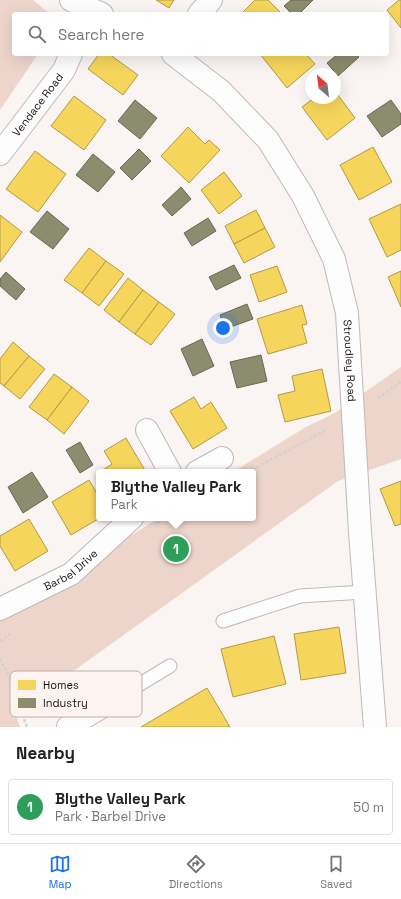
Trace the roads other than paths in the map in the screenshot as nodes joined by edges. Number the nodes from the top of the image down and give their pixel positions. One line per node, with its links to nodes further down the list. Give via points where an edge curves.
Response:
1 (71, 0): 3 (street)
2 (211, 0): 4 (street)
3 (96, 12)
4 (201, 12)
5 (70, 56): 7 (street, Vendace Road, via 64,70)
6 (176, 56): 13 (street, Stroudley Road, via 221,91 268,140 303,196 334,259 347,313)
7 (2, 147)
8 (147, 430): 10 (street)
9 (222, 458): 11 (street)
10 (168, 469)
11 (202, 469)
12 (129, 521): 14 (street, Barbel Drive, via 71,574)
13 (364, 592): 15 (lane, via 300,596); 20 (street, Stroudley Road)
14 (0, 609)
15 (222, 621)
16 (170, 666): 17 (lane)
17 (142, 683)
18 (91, 717): 19 (street)
19 (81, 724)
20 (375, 727)

